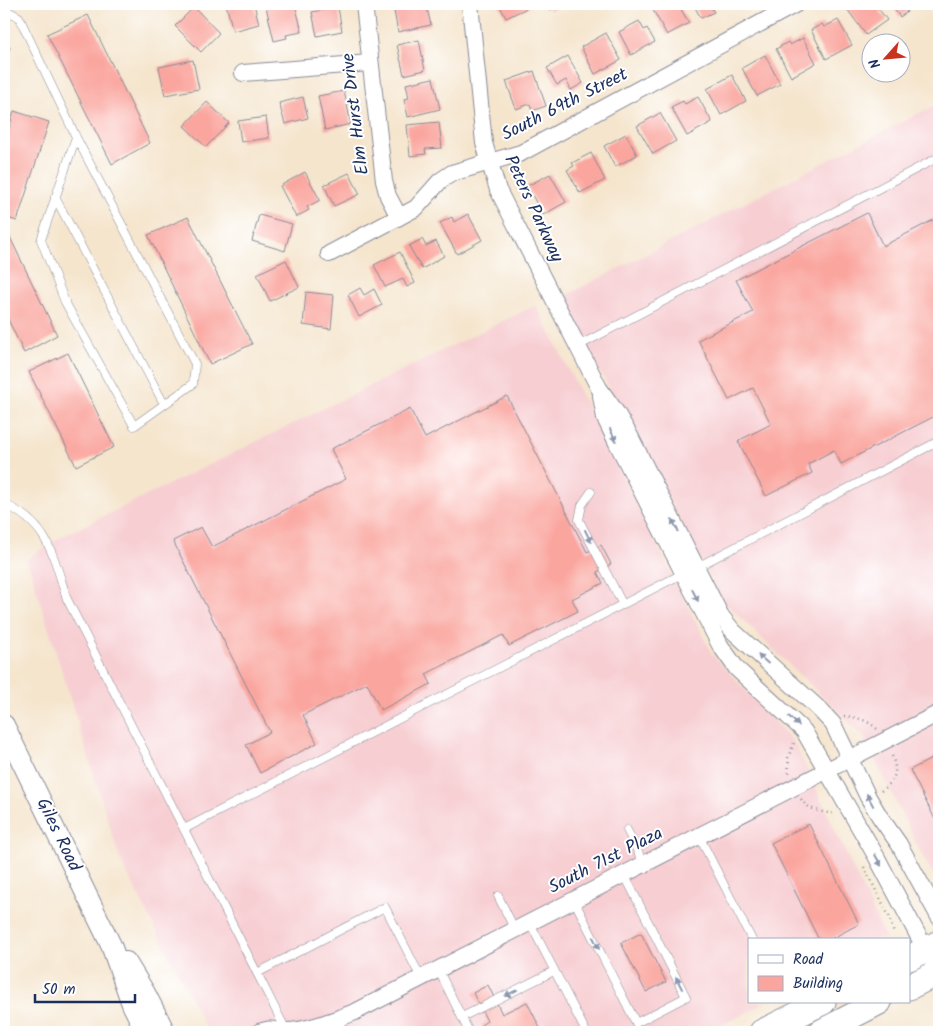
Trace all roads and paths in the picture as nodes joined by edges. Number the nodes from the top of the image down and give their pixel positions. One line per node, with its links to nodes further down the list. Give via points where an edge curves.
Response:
1 (364, 4): 5 (street, Elm Hurst Drive)
2 (470, 4): 9 (street, Peters Parkway)
3 (796, 4): 9 (street, South 69th Street, via 532,147)
4 (4, 9): 7 (lane, via 18,17)
5 (370, 63): 6 (street); 11 (street, Elm Hurst Drive, via 384,181)
6 (243, 73)
7 (76, 137): 10 (lane); 14 (lane, via 195,364 193,384)
8 (939, 157): 13 (lane)
9 (488, 162): 11 (street, South 69th Street, via 446,177 416,208); 13 (street, Peters Parkway, via 498,190)
10 (55, 196): 14 (lane); 14 (lane, via 41,240 65,302 134,426)
11 (399, 217): 12 (street, South 69th Street)
12 (330, 254)
13 (578, 346): 18 (street, Peters Parkway, via 600,388 605,418)
14 (164, 404)
15 (939, 442): 18 (lane)
16 (591, 492): 19 (lane, one-way to 19, via 582,505 579,520)
17 (4, 504): 24 (lane, via 18,510 48,542 67,599)
18 (690, 570): 19 (lane); 22 (street, one-way to 18, via 833,724 733,631); 23 (street, one-way to 23, via 720,645 736,669 804,730)
19 (623, 605): 24 (lane)
20 (939, 713): 22 (street, South 71st Plaza)
21 (4, 725): 37 (street, Giles Road)
22 (850, 758): 23 (street, South 71st Plaza); 32 (street, one-way to 22, via 899,844 868,797)
23 (827, 770): 26 (street, South 71st Plaza); 38 (street, one-way to 38)
24 (184, 829): 42 (lane)
25 (627, 830): 27 (lane)
26 (699, 836): 27 (street, South 71st Plaza); 36 (lane)
27 (644, 864): 29 (street, South 71st Plaza)
28 (864, 867): 35 (path, via 889,916)
29 (624, 874): 31 (street, South 71st Plaza); 31 (lane, one-way to 29, via 636,1023 678,1002 686,997)
30 (498, 896): 34 (lane)
31 (574, 900): 33 (street, South 71st Plaza)
32 (939, 917)
33 (530, 922): 34 (street, South 71st Plaza); 40 (lane)
34 (515, 930): 39 (street, South 71st Plaza)
35 (894, 934)
36 (751, 938)
37 (112, 945): 49 (street, Giles Road, via 132,1004); 50 (street, Giles Road, via 127,963)
38 (925, 950): 41 (street)
39 (438, 969): 43 (street, South 71st Plaza); 47 (lane)
40 (554, 970): 47 (lane, one-way to 47); 54 (lane)
41 (938, 972): 44 (main road)
42 (257, 973): 43 (lane, via 385,907); 52 (lane)
43 (421, 978): 48 (street, South 71st Plaza, via 355,1012)
44 (910, 986)
45 (819, 1004): 55 (main road)
46 (876, 1004): 56 (main road)
47 (462, 1018): 53 (lane)
48 (340, 1025): 52 (street, South 71st Plaza)
49 (146, 1032)
50 (165, 1032)
51 (259, 1032): 52 (street, South 71st Plaza, via 271,1028)
52 (286, 1032)
53 (470, 1032)
54 (586, 1032)
55 (762, 1032)
56 (821, 1032)

